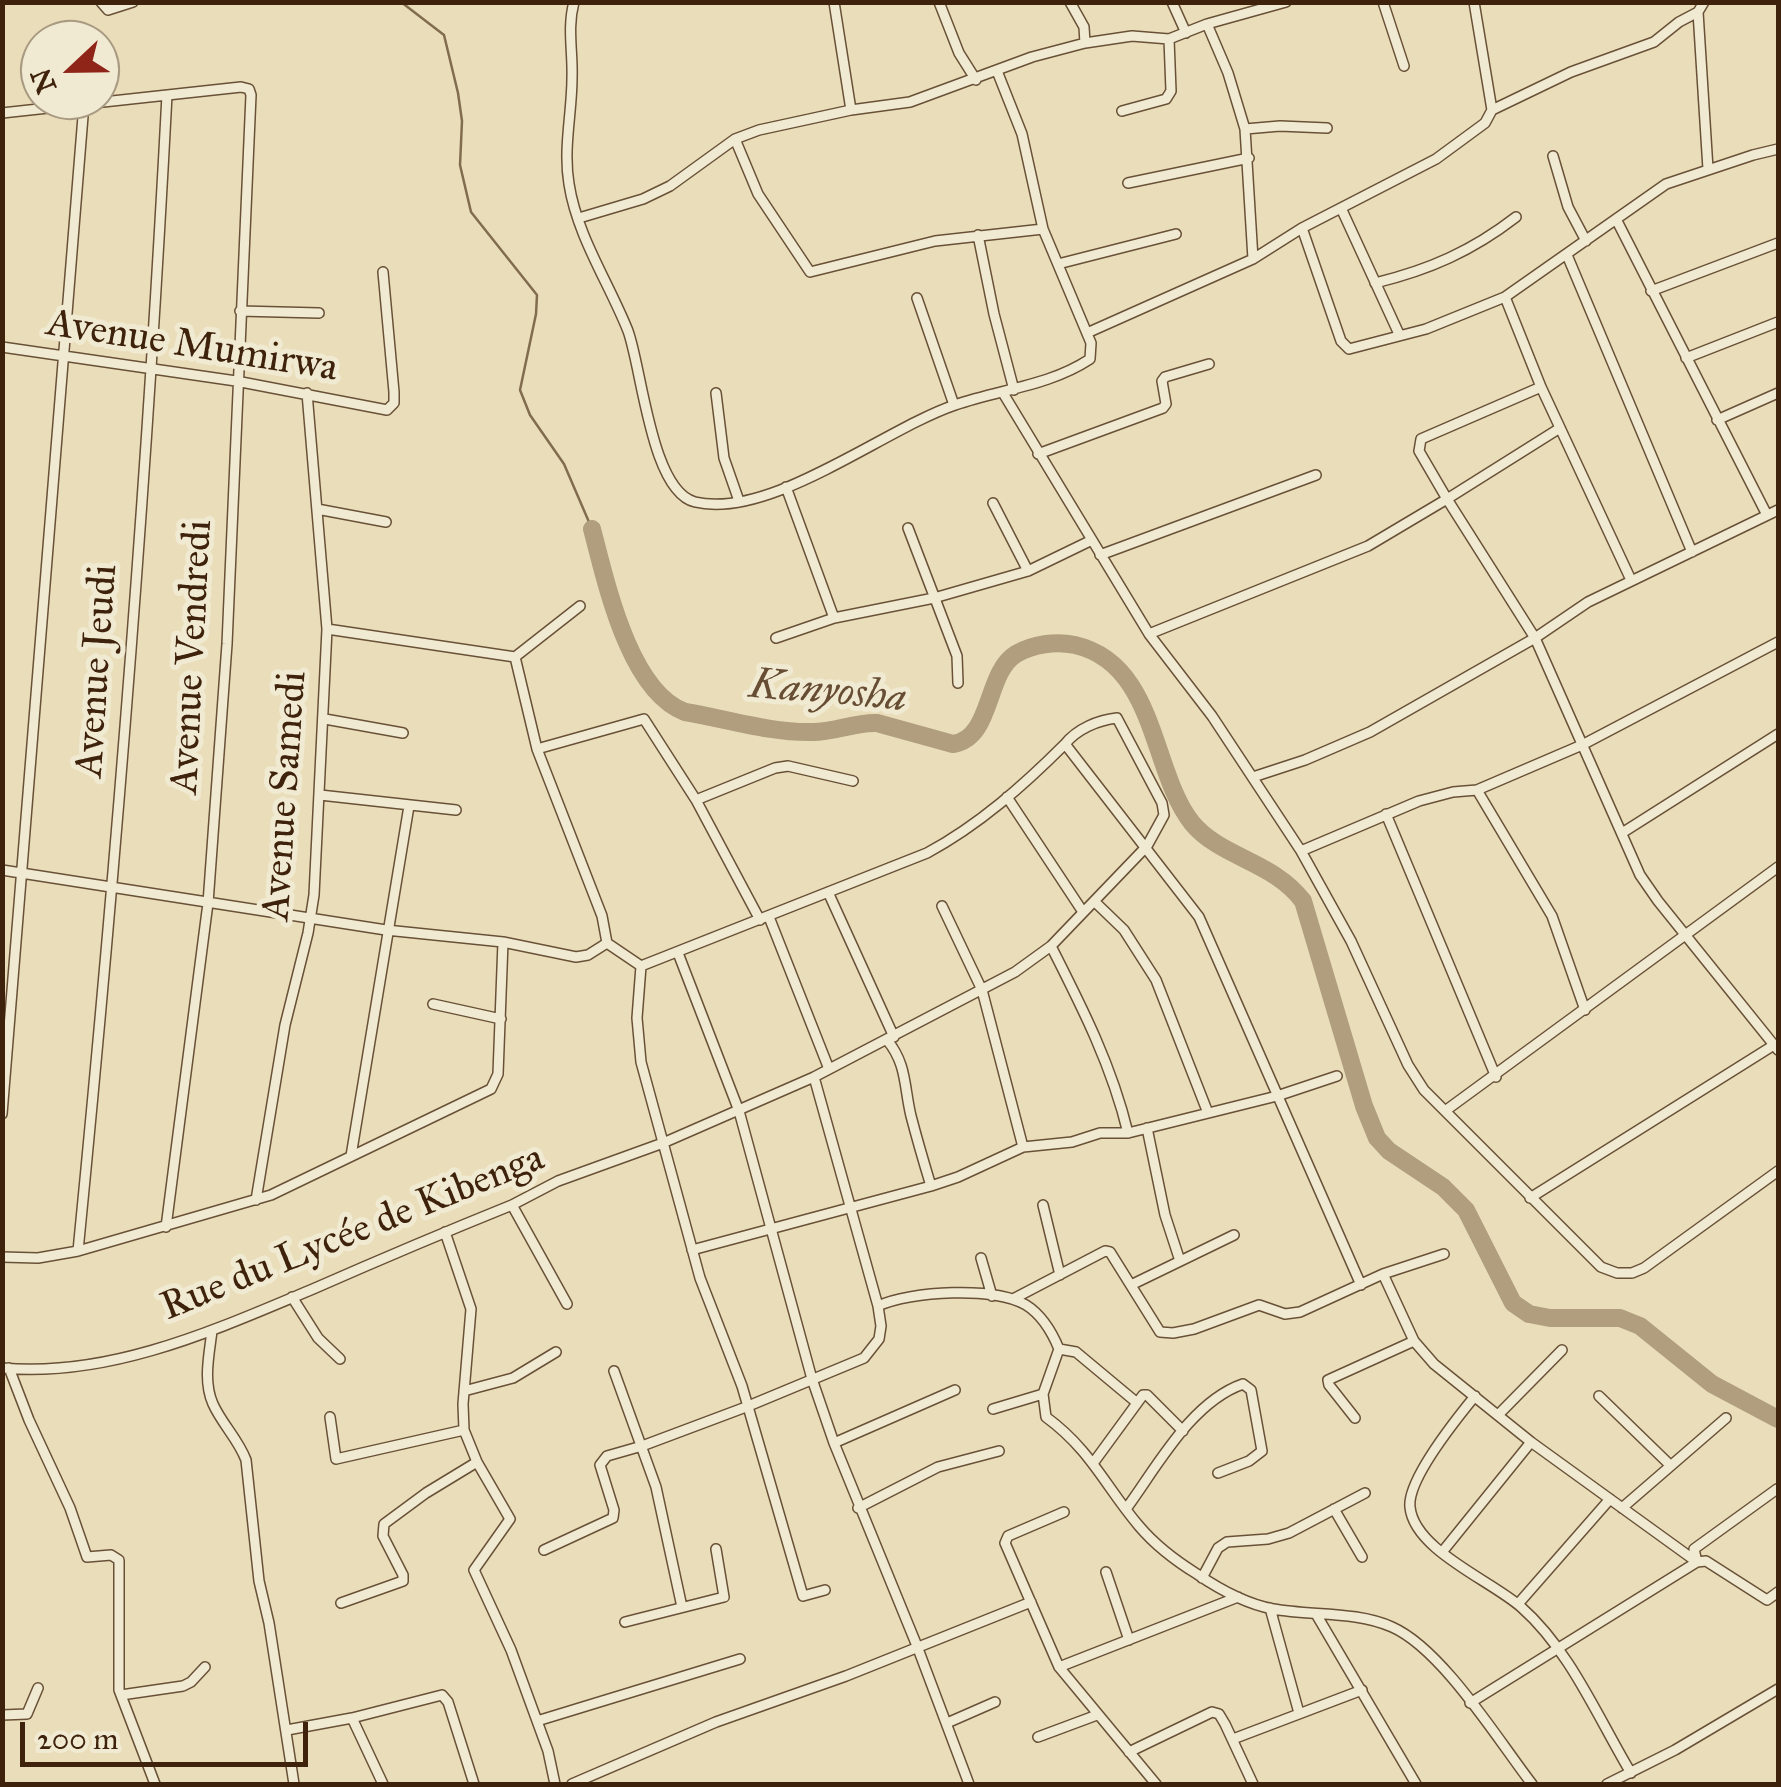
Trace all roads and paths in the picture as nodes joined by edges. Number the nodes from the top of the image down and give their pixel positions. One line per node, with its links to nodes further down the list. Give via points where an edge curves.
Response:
1 (101, 2): 2 (street, via 108,10)
2 (134, 2)
3 (574, 2): 35 (street, via 567,160)
4 (834, 2): 21 (street)
5 (940, 2): 18 (street)
6 (1070, 2): 15 (street)
7 (1172, 2): 13 (street)
8 (1286, 2): 12 (street)
9 (1383, 2): 16 (street)
10 (1474, 2): 22 (street)
11 (1701, 7): 22 (street, via 1654,42); 31 (street)
12 (1207, 24): 13 (street); 26 (street)
13 (1186, 32): 14 (street)
14 (1168, 39): 15 (street); 23 (street, via 1166,99)
15 (1085, 43): 17 (street)
16 (1404, 66)
17 (998, 72): 18 (street); 37 (street, via 1022,134)
18 (976, 80): 21 (street, via 910,102)
19 (167, 95): 20 (street); 51 (street, Avenue Vendredi, via 249,88); 60 (street, Avenue Jeudi)
20 (120, 100)
21 (851, 110): 27 (street)
22 (1492, 110): 33 (street, via 1436,159)
23 (1122, 111)
24 (83, 120): 57 (street)
25 (1326, 128): 26 (street)
26 (1246, 130): 30 (street)
27 (736, 139): 35 (street, via 670,186); 40 (street, via 758,194 810,272)
28 (1778, 150): 31 (street)
29 (1553, 156): 41 (street)
30 (1249, 158): 32 (street); 44 (street)
31 (1708, 169): 36 (street, via 1666,184)
32 (1128, 183)
33 (1341, 208): 38 (street); 47 (street)
34 (1516, 217): 47 (street, via 1441,264)
35 (579, 218): 75 (street, via 628,332 652,435 676,490 696,502)
36 (1616, 220): 41 (street); 48 (street)
37 (1043, 228): 40 (street); 45 (street)
38 (1302, 228): 44 (street); 55 (street, via 1344,348)
39 (1176, 234): 45 (street)
40 (978, 235): 63 (street)
41 (1586, 241): 43 (street)
42 (1778, 243): 48 (street)
43 (1568, 256): 50 (street); 83 (street)
44 (1253, 260): 54 (street)
45 (1058, 264): 54 (street)
46 (383, 272): 66 (street, Avenue Mumirwa, via 394,403 383,411)
47 (1376, 283): 55 (street)
48 (1651, 291): 58 (street)
49 (916, 298): 68 (street)
50 (1505, 298): 55 (street); 62 (street)
51 (240, 311): 52 (street); 61 (street, Avenue Vendredi)
52 (319, 312)
53 (1778, 322): 58 (street)
54 (1087, 333): 63 (street, via 1090,359)
55 (1399, 334)
56 (2, 347): 57 (street, Avenue Mumirwa)
57 (66, 357): 60 (street, Avenue Mumirwa); 117 (street)
58 (1686, 358): 69 (street)
59 (1209, 364): 71 (street, via 1164,377 1163,408)
60 (152, 370): 61 (street, Avenue Mumirwa); 118 (street, Avenue Jeudi)
61 (236, 381): 66 (street, Avenue Mumirwa); 120 (street, Avenue Vendredi, via 227,644)
62 (1541, 387): 70 (street); 74 (street, via 1420,439 1419,451)
63 (1014, 390): 67 (street)
64 (716, 392): 75 (street, via 721,446)
65 (1778, 392): 69 (street)
66 (307, 393): 77 (street, Avenue Samedi)
67 (1003, 393): 68 (street); 71 (street)
68 (954, 405): 73 (street)
69 (1717, 420): 79 (street)
70 (1560, 428): 74 (street); 86 (street)
71 (1038, 454): 82 (street)
72 (1316, 475): 84 (street)
73 (786, 488): 75 (street); 89 (street)
74 (1447, 499): 91 (street, via 1368,546); 93 (street)
75 (739, 501)
76 (994, 503): 85 (street)
77 (317, 509): 80 (street); 90 (street, Avenue Samedi)
78 (1778, 510): 79 (street)
79 (1767, 516): 83 (street)
80 (386, 522)
81 (908, 528): 87 (street)
82 (1092, 540): 84 (street); 85 (street)
83 (1692, 552): 86 (street)
84 (1100, 555): 91 (street)
85 (1028, 571): 87 (street)
86 (1631, 580): 93 (street)
87 (934, 598): 89 (street); 96 (street, via 957,656)
88 (580, 606): 95 (street)
89 (834, 618): 92 (street)
90 (328, 629): 95 (street); 97 (street, Avenue Samedi)
91 (1149, 634): 103 (street)
92 (776, 638)
93 (1536, 638): 101 (street); 103 (street, via 1370,732)
94 (1778, 642): 101 (street)
95 (515, 657): 102 (street)
96 (958, 683)
97 (325, 719): 98 (street); 106 (street, Avenue Samedi)
98 (403, 732)
99 (1778, 734): 112 (street)
100 (1065, 744): 107 (street); 113 (street); 113 (street, via 1104,720 1117,718 1124,726 1162,803 1164,815)
101 (1582, 745): 105 (street); 112 (street)
102 (537, 749): 108 (street, via 644,719); 129 (street)
103 (1253, 776): 114 (street)
104 (853, 781): 108 (street, via 788,766)
105 (1477, 790): 111 (street); 135 (street, via 1552,916)
106 (320, 795): 109 (street); 124 (street, Avenue Samedi)
107 (1007, 797): 119 (street, via 927,853); 123 (street)
108 (696, 800): 125 (street)
109 (409, 806): 110 (street); 126 (street)
110 (456, 810)
111 (1386, 814): 114 (street); 142 (street)
112 (1622, 833): 127 (street, via 1640,875)
113 (1147, 846): 121 (street, Rue du Lycée de Kibenga); 143 (street, via 1199,917)
114 (1301, 851): 145 (street, via 1408,1065)
115 (1778, 867): 127 (street)
116 (2, 870): 117 (street)
117 (24, 873): 118 (street); 147 (street)
118 (112, 887): 120 (street); 164 (street, Avenue Jeudi)
119 (828, 892): 125 (street); 137 (street)
120 (208, 902): 124 (street); 160 (street, Avenue Vendredi)
121 (1094, 902): 123 (street, Rue du Lycée de Kibenga); 146 (street, via 1124,930 1156,980)
122 (942, 906): 133 (street)
123 (1083, 912): 130 (street, Rue du Lycée de Kibenga)
124 (311, 917): 126 (street); 156 (street, Avenue Samedi)
125 (765, 918): 131 (street); 139 (street)
126 (386, 930): 128 (street); 152 (street)
127 (1686, 936): 135 (street); 138 (street)
128 (503, 942): 129 (street, via 576,957); 136 (street)
129 (607, 943): 132 (street)
130 (1052, 946): 133 (street, Rue du Lycée de Kibenga); 149 (street, via 1102,1051)
131 (678, 953): 132 (street); 144 (street)
132 (641, 966): 150 (street, via 641,1062)
133 (982, 990): 137 (street, Rue du Lycée de Kibenga); 151 (street)
134 (433, 1004): 136 (street)
135 (1585, 1010): 142 (street)
136 (501, 1019): 152 (street, via 491,1089)
137 (891, 1038): 139 (street, Rue du Lycée de Kibenga); 154 (street, via 906,1072)
138 (1776, 1047): 155 (street)
139 (829, 1069): 141 (street, Rue du Lycée de Kibenga)
140 (1337, 1076): 143 (street)
141 (814, 1077): 144 (street, Rue du Lycée de Kibenga); 159 (street)
142 (1496, 1077): 145 (street)
143 (1277, 1096): 146 (street); 173 (street)
144 (739, 1111): 150 (street, Rue du Lycée de Kibenga); 161 (street)
145 (1445, 1111): 155 (street)
146 (1208, 1113): 148 (street)
147 (2, 1114)
148 (1147, 1128): 149 (street); 169 (street)
149 (1128, 1132): 151 (street)
150 (663, 1142): 157 (street, Rue du Lycée de Kibenga); 165 (street)
151 (1023, 1147): 154 (street)
152 (352, 1156): 156 (street)
153 (1778, 1171): 155 (street, via 1632,1273 1601,1267)
154 (930, 1186): 159 (street)
155 (1530, 1198)
156 (256, 1200): 160 (street)
157 (512, 1204): 162 (street, Rue du Lycée de Kibenga); 177 (street)
158 (1043, 1205): 171 (street)
159 (851, 1209): 161 (street); 178 (street)
160 (166, 1227): 164 (street)
161 (772, 1228): 165 (street); 187 (street)
162 (445, 1232): 175 (street, Rue du Lycée de Kibenga); 189 (street, via 470,1304)
163 (1234, 1235): 169 (street)
164 (78, 1250): 167 (street)
165 (692, 1250): 194 (street)
166 (1444, 1254): 170 (street)
167 (2, 1257)
168 (980, 1258): 174 (street)
169 (1180, 1260): 172 (street)
170 (1384, 1274): 173 (street); 180 (street)
171 (1060, 1275): 172 (street, via 1110,1252); 176 (street)
172 (1133, 1284): 173 (street, via 1160,1332 1173,1334 1260,1305 1300,1312)
173 (1361, 1285)
174 (992, 1296): 176 (street); 178 (street, via 911,1295)
175 (292, 1297): 179 (street, Rue du Lycée de Kibenga); 184 (street)
176 (1013, 1298): 181 (street, via 1042,1319)
177 (567, 1304)
178 (878, 1306): 187 (street, via 881,1326 873,1350)
179 (212, 1332): 185 (street, Rue du Lycée de Kibenga, via 84,1367); 253 (street, via 208,1386 246,1460 259,1581)
180 (1414, 1340): 191 (street); 198 (street, via 1328,1380)
181 (1059, 1349): 190 (street); 193 (street, via 1076,1352)
182 (1562, 1350): 196 (street)
183 (556, 1352): 189 (street, via 513,1378)
184 (340, 1359)
185 (6, 1368): 244 (street, via 86,1557 119,1560)
186 (614, 1370): 204 (street)
187 (812, 1379): 194 (street); 203 (street)
188 (955, 1390): 203 (street)
189 (464, 1391): 200 (street)
190 (1043, 1394): 195 (street); 207 (street, via 1046,1417)
191 (1475, 1396): 196 (street); 220 (street, via 1413,1485 1409,1504 1420,1533)
192 (1600, 1396): 208 (street)
193 (1136, 1402): 201 (street, via 1147,1395); 207 (street)
194 (746, 1408): 204 (street); 225 (street, via 803,1596)
195 (993, 1410)
196 (1499, 1414): 202 (street)
197 (330, 1417): 200 (street, via 336,1459)
198 (1355, 1418)
199 (1726, 1418): 208 (street)
200 (464, 1430): 206 (street)
201 (1184, 1431): 209 (street, via 1218,1399 1248,1386 1262,1451); 215 (street)
202 (1531, 1442): 212 (street); 220 (street)
203 (834, 1444): 213 (street)
204 (642, 1446): 219 (street, via 600,1462 613,1518); 231 (street)
205 (999, 1451): 213 (street, via 938,1467)
206 (477, 1462): 228 (street, via 384,1524 402,1581); 251 (street, via 510,1518 474,1570)
207 (1094, 1462): 215 (street)
208 (1670, 1465): 214 (street)
209 (1218, 1473)
210 (1776, 1489): 222 (street, via 1694,1549)
211 (1366, 1492): 216 (street)
212 (1610, 1499): 214 (street); 230 (street)
213 (858, 1508): 236 (street)
214 (1622, 1508): 222 (street)
215 (1126, 1509): 224 (street, via 1150,1538)
216 (1334, 1509): 221 (street); 224 (street, via 1275,1538 1227,1542)
217 (1064, 1512): 229 (street, via 1005,1539)
218 (716, 1548): 231 (street, via 724,1598)
219 (544, 1550)
220 (1443, 1551): 230 (street)
221 (1362, 1557)
222 (1697, 1562): 226 (street, via 1706,1561 1767,1600); 237 (street)
223 (1106, 1572): 235 (street)
224 (1202, 1578): 227 (street)
225 (825, 1590)
226 (1778, 1592)
227 (1239, 1597): 232 (street); 235 (street)
228 (341, 1602)
229 (1032, 1602): 236 (street); 240 (street)
230 (1518, 1604): 237 (street)
231 (682, 1607): 234 (street)
232 (1270, 1608): 233 (street); 247 (street)
233 (1316, 1614): 242 (street); 246 (street, via 1370,1620 1408,1635)
234 (626, 1622)
235 (1129, 1640): 240 (street)
236 (917, 1646): 252 (street); 263 (street)
237 (1557, 1647): 246 (street); 257 (street)
238 (740, 1659): 251 (street)
239 (205, 1666): 244 (street, via 183,1686)
240 (1059, 1667): 248 (street)
241 (38, 1688): 249 (street, via 28,1714)
242 (1362, 1690): 247 (street); 267 (street)
243 (1778, 1690): 257 (street)
244 (121, 1696): 258 (street)
245 (995, 1702): 252 (street)
246 (1470, 1703): 268 (street)
247 (1299, 1713): 255 (street)
248 (1097, 1715): 254 (street); 256 (street)
249 (2, 1716)
250 (352, 1718): 253 (street); 260 (street); 261 (street, via 442,1695)
251 (538, 1722): 262 (street)
252 (947, 1724): 264 (street)
253 (287, 1730): 259 (street)
254 (1038, 1736)
255 (1233, 1739): 256 (street, via 1212,1712); 266 (street)
256 (1130, 1752): 265 (street)
257 (1631, 1774): 269 (street)
258 (155, 1784)
259 (294, 1784)
260 (383, 1784)
261 (474, 1784)
262 (555, 1784)
263 (572, 1784)
264 (968, 1784)
265 (1156, 1784)
266 (1253, 1784)
267 (1416, 1784)
268 (1532, 1784)
269 (1607, 1784)

